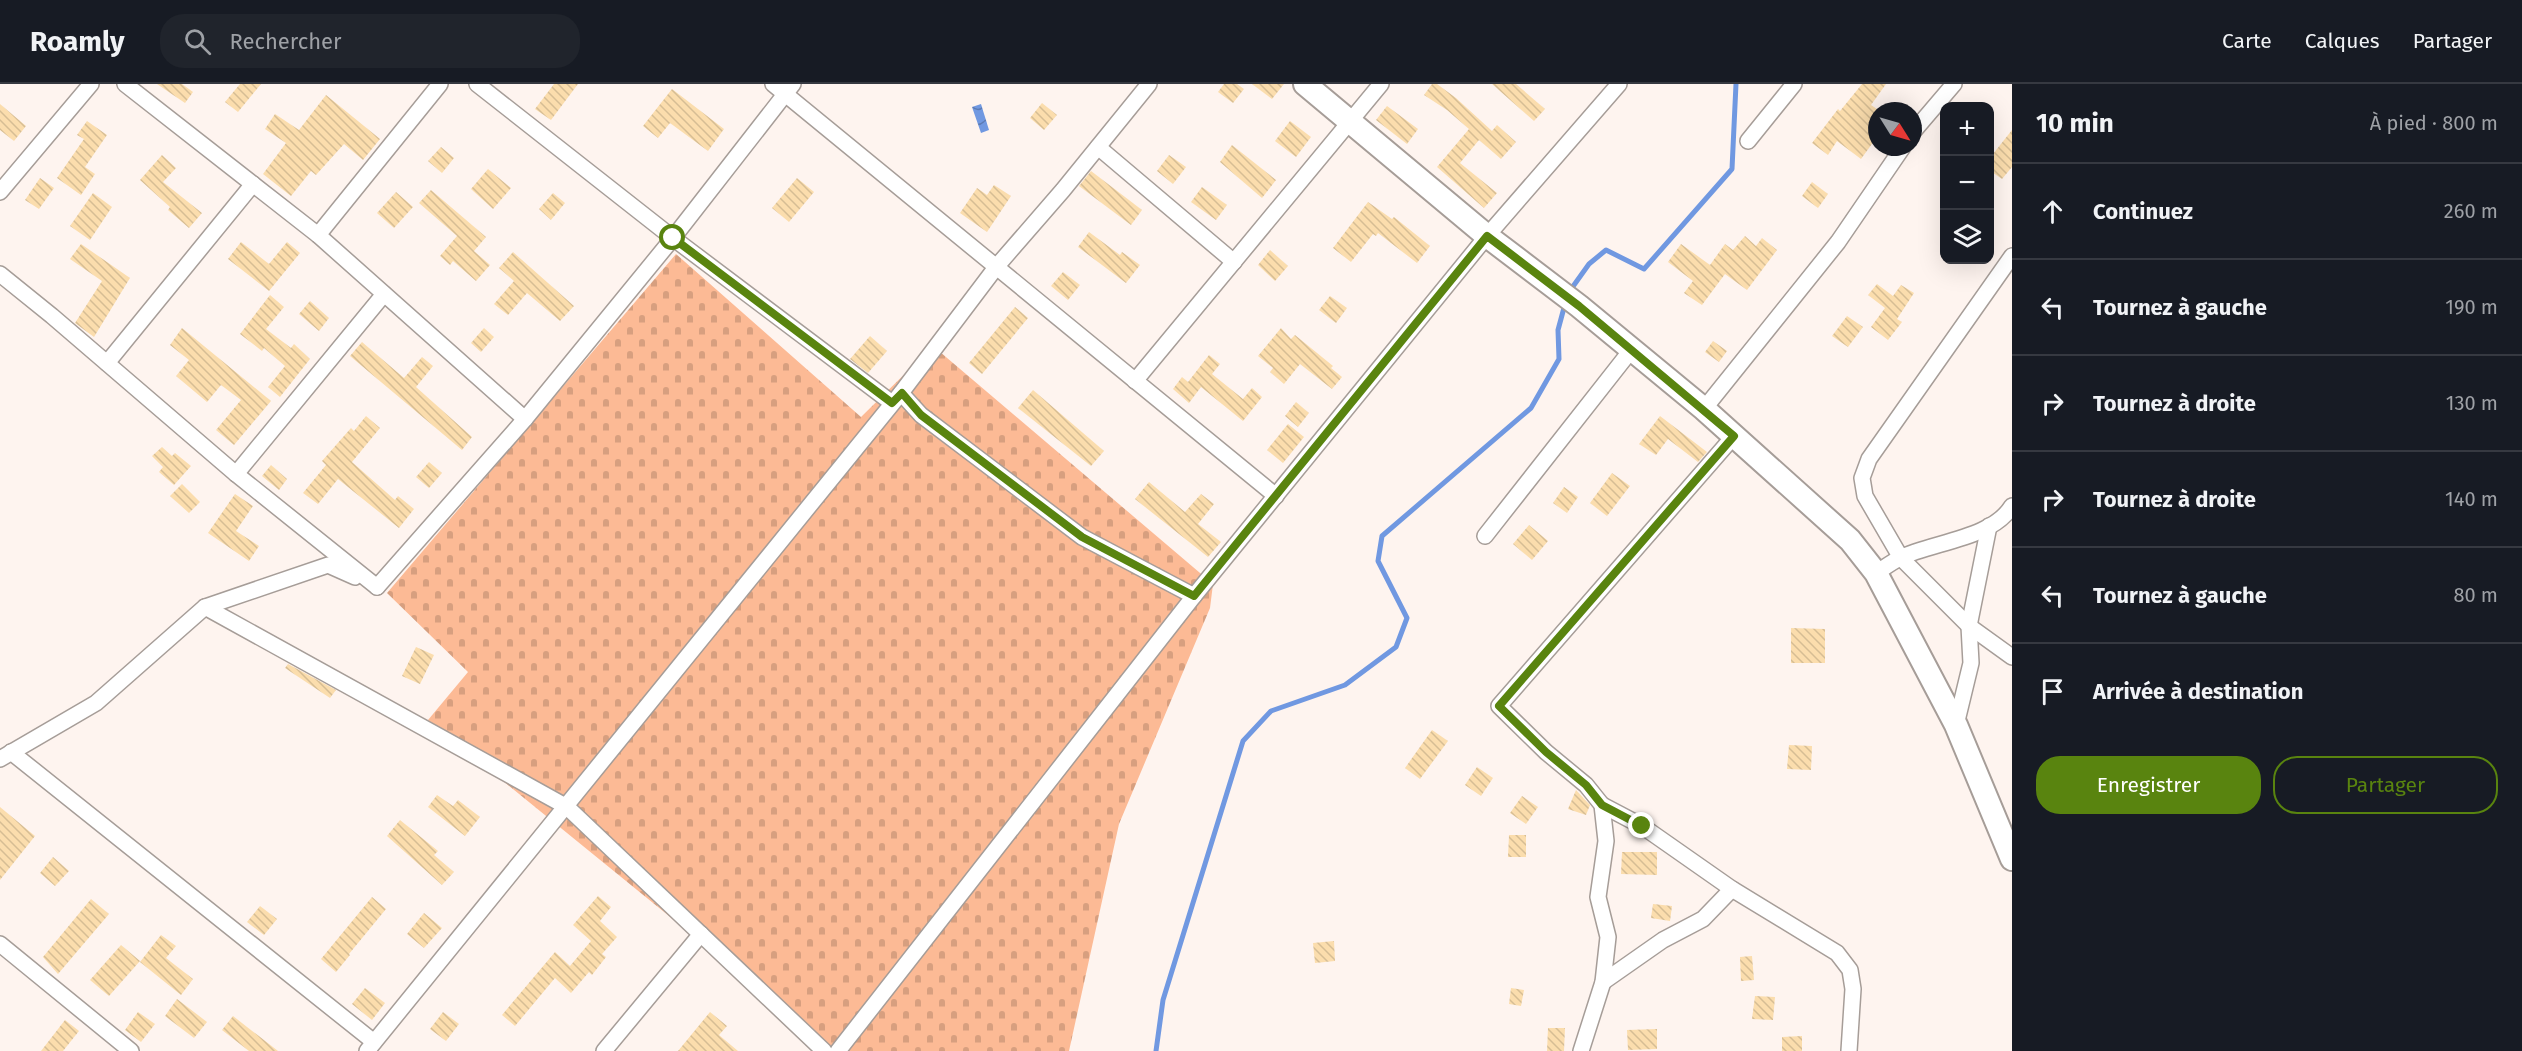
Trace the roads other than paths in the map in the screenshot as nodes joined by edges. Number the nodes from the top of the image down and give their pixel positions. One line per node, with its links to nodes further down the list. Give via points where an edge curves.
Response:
1 (91, 84): 18 (street)
2 (124, 84): 17 (street)
3 (440, 84): 19 (street)
4 (477, 84): 21 (street)
5 (1149, 84): 15 (street)
6 (1305, 84): 13 (main road)
7 (1381, 84): 13 (street)
8 (1619, 84): 20 (street)
9 (1794, 84): 14 (street)
10 (1954, 84): 12 (street)
11 (783, 87): 21 (street); 24 (street)
12 (1922, 121)
13 (1349, 123): 20 (main road); 23 (street)
14 (1748, 141)
15 (1098, 147): 23 (street); 24 (street)
16 (1896, 156): 31 (street, via 1838,242)
17 (253, 184): 19 (street); 28 (street)
18 (0, 192)
19 (318, 235): 26 (street)
20 (1487, 236): 27 (main road); 35 (street)
21 (673, 238): 30 (street); 32 (street)
22 (2012, 256): 39 (street, via 1869,459 1862,478 1864,496)
23 (1234, 262): 29 (street)
24 (997, 266): 29 (street); 30 (street)
25 (0, 274): 28 (street)
26 (384, 294): 32 (street); 34 (street)
27 (1632, 349): 31 (main road); 38 (street)
28 (107, 363): 34 (street)
29 (1135, 381): 35 (street)
30 (897, 398): 42 (street, via 1082,537); 49 (street)
31 (1704, 409): 33 (main road)
32 (525, 419): 41 (street)
33 (1734, 436): 40 (main road, via 1850,540); 48 (street, via 1499,706 1586,785)
34 (236, 474): 41 (street)
35 (1276, 496): 42 (street)
36 (2012, 506): 37 (street)
37 (1989, 526): 39 (street); 44 (street)
38 (1485, 536)
39 (1901, 558): 40 (street); 44 (street)
40 (1876, 573): 46 (main road)
41 (377, 587): 43 (street, via 328,565)
42 (1194, 596): 59 (street)
43 (205, 607): 47 (street, via 96,703); 49 (street)
44 (1969, 626): 45 (street); 46 (street, via 1971,663)
45 (2012, 657)
46 (1956, 725): 50 (main road)
47 (6, 756): 55 (street)
48 (1602, 805): 51 (street, via 1642,826); 54 (street, via 1606,841 1598,897 1608,937)
49 (567, 807): 52 (street); 55 (street)
50 (2012, 860)
51 (1732, 889): 54 (street, via 1703,919 1663,940); 61 (street, via 1837,953 1850,970 1853,989)
52 (701, 934): 57 (street); 58 (street)
53 (0, 944): 56 (street)
54 (1603, 982): 60 (street)
55 (371, 1047)
56 (130, 1051)
57 (604, 1051)
58 (824, 1051)
59 (838, 1051)
60 (1581, 1051)
61 (1849, 1051)

